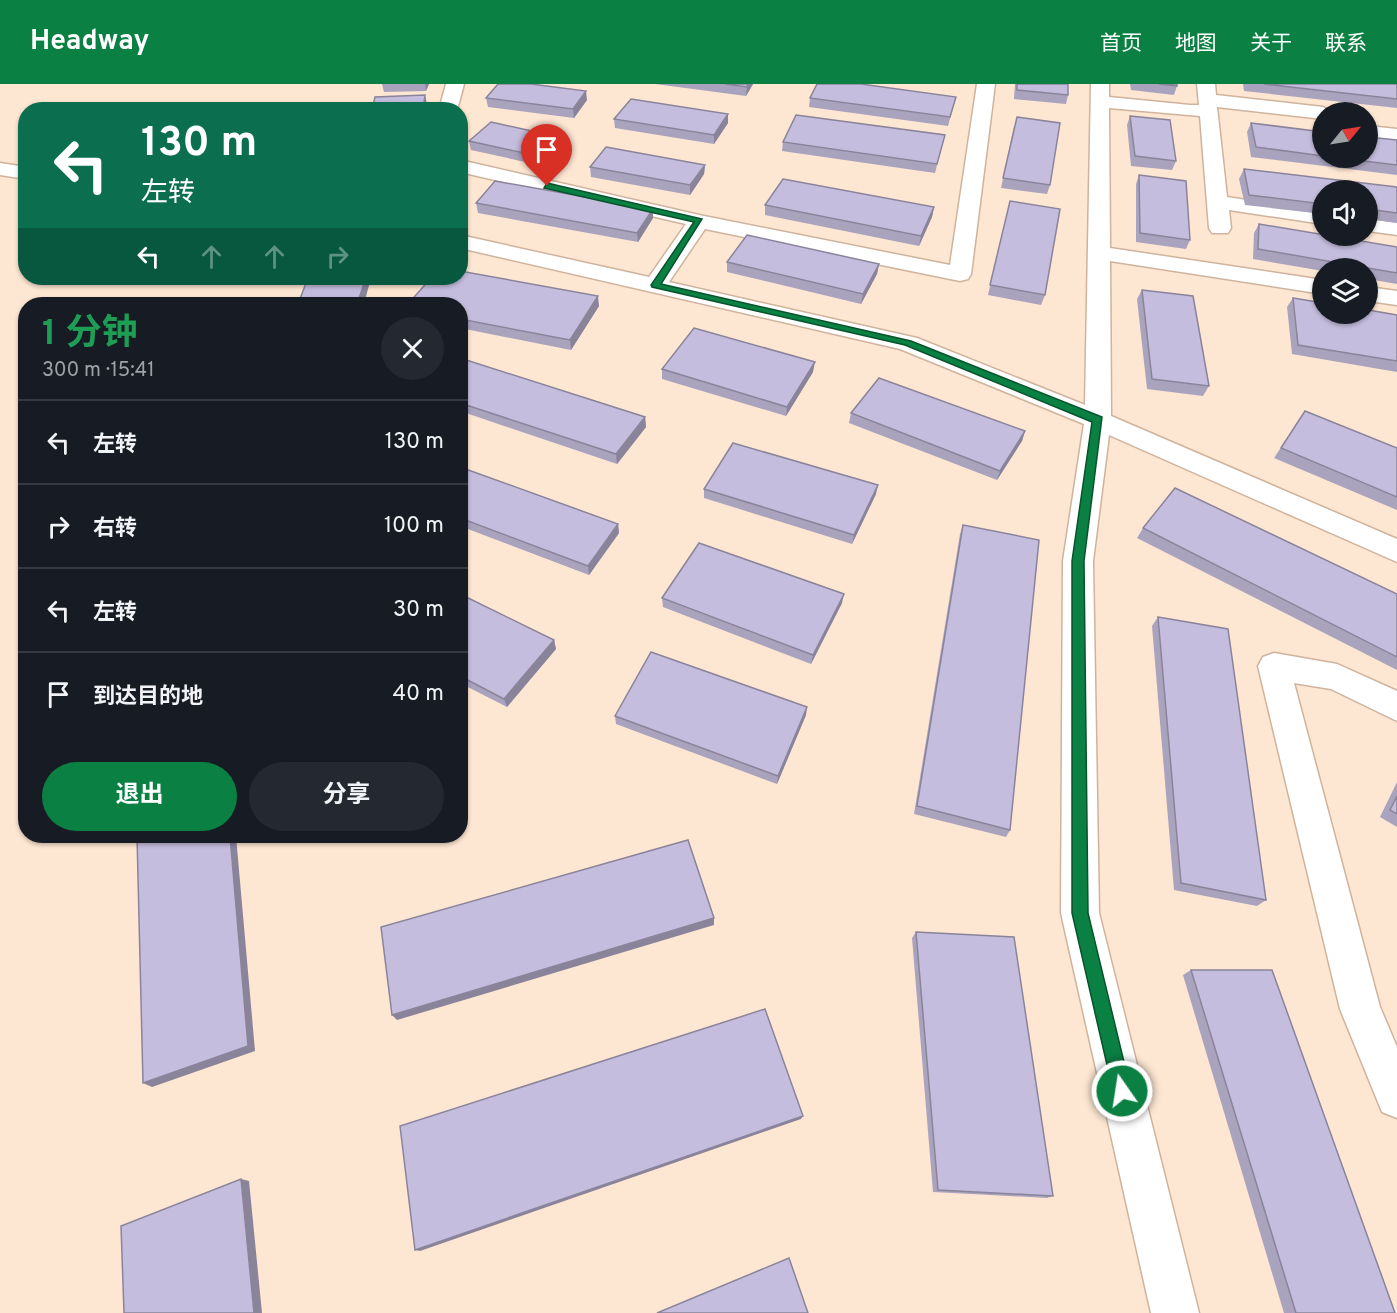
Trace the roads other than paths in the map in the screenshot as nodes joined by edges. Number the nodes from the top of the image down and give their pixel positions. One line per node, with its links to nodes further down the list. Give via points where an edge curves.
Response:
1 (455, 84): 4 (street)
2 (986, 84): 17 (street, via 960,274)
3 (1100, 93): 5 (street, via 1190,111); 22 (street)
4 (450, 102)
5 (1208, 102): 6 (street); 9 (street); 15 (street)
6 (1312, 112)
7 (1378, 119): 8 (street)
8 (1397, 121)
9 (1312, 125)
10 (1378, 133): 11 (street)
11 (1397, 135)
12 (468, 168): 17 (street)
13 (0, 169): 14 (street)
14 (18, 171)
15 (1218, 202): 16 (street); 19 (street)
16 (1312, 216)
17 (699, 221): 23 (street)
18 (1378, 226): 20 (street)
19 (1220, 228)
20 (1397, 229)
21 (468, 243): 23 (street)
22 (1099, 253): 24 (street); 27 (street)
23 (655, 285): 27 (street, via 908,343)
24 (1312, 285)
25 (1378, 295): 26 (street)
26 (1397, 298)
27 (1098, 420): 28 (street); 31 (street, via 1078,561 1080,913)
28 (1397, 551)
29 (1397, 707): 30 (street, via 1337,677 1274,666 1360,1009)
30 (1397, 1097)
31 (1175, 1313)

